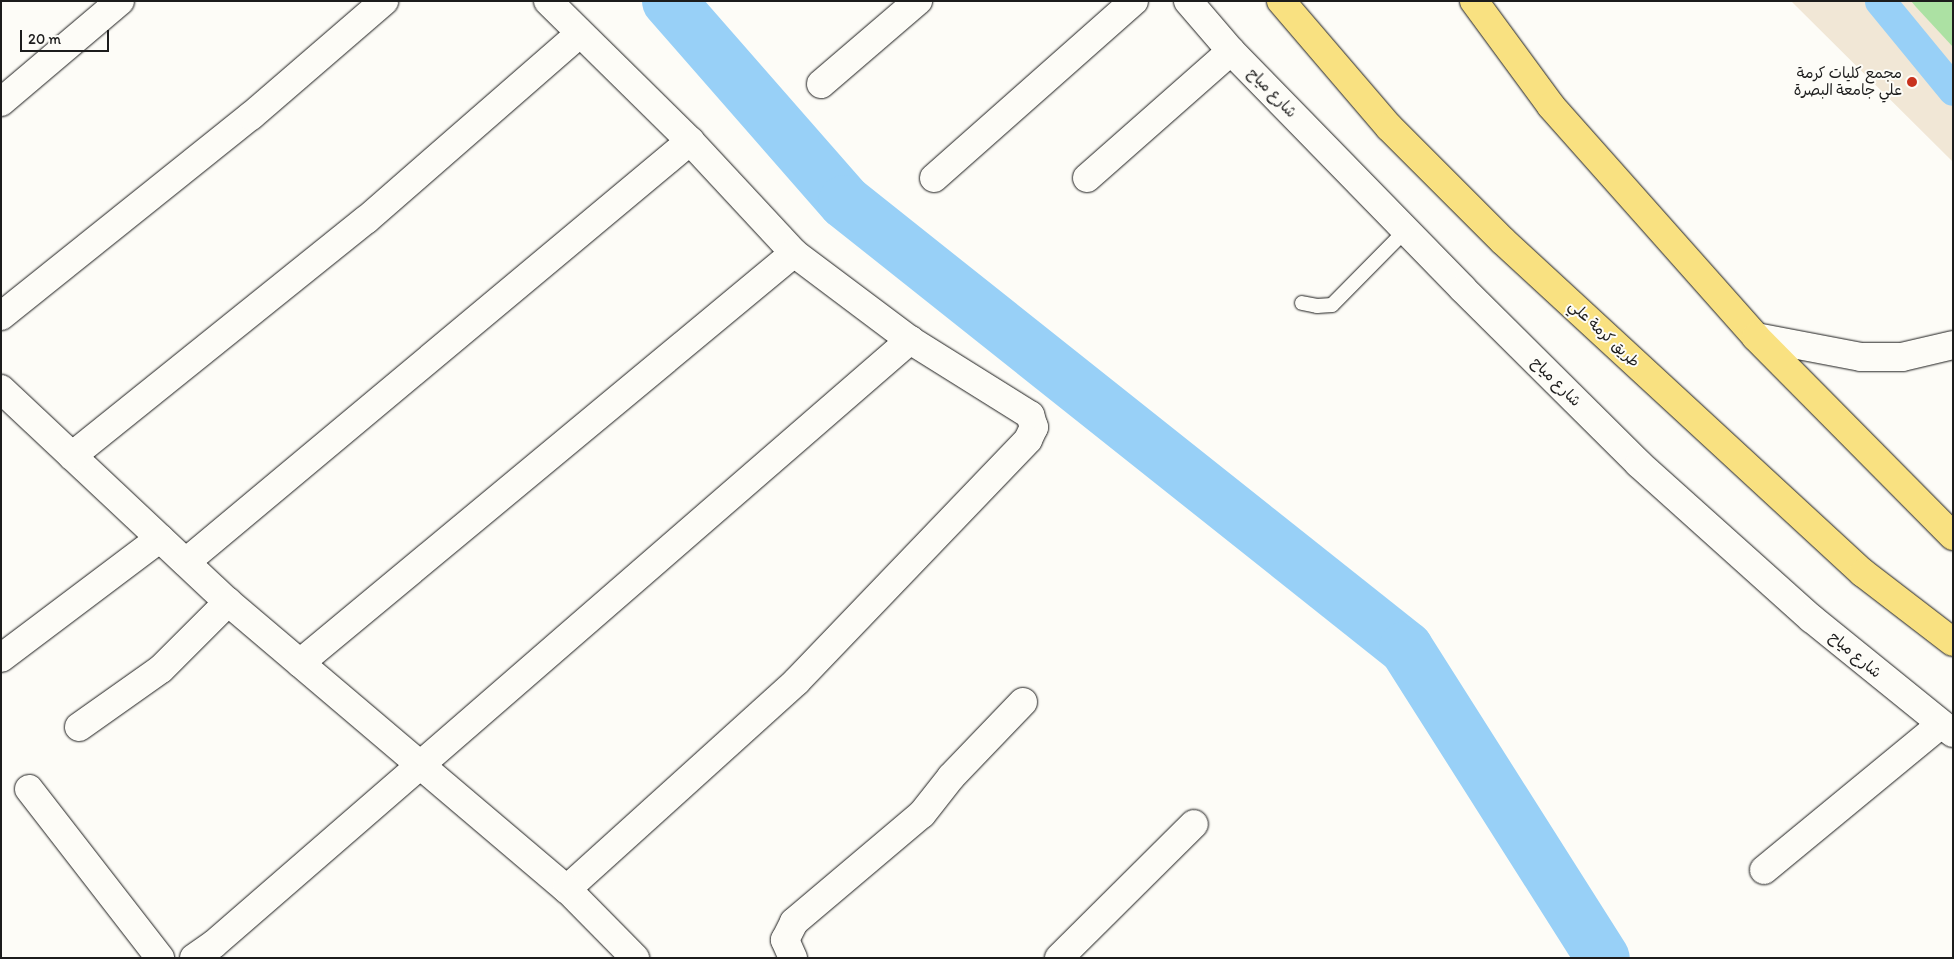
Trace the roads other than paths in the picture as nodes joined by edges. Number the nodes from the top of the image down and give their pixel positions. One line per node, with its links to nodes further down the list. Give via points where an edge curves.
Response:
1 (120, 1): 12 (street)
2 (384, 1): 19 (street, via 251,116)
3 (548, 1): 9 (street)
4 (918, 1): 11 (street)
5 (1134, 1): 14 (street)
6 (1188, 1): 10 (street, شارع مياح)
7 (1281, 1): 29 (highway, طريق كرمة علي, via 1389,127 1503,241 1863,573)
8 (1474, 1): 20 (highway, via 1551,106)
9 (579, 34): 13 (street); 24 (street, via 366,220)
10 (1231, 51): 15 (street); 16 (street, شارع مياح)
11 (821, 84)
12 (1, 102)
13 (690, 141): 17 (street); 27 (street)
14 (934, 178)
15 (1087, 178)
16 (1406, 230): 18 (lane, via 1332,305); 34 (street, شارع مياح, via 1639,464 1812,619)
17 (794, 253): 21 (street); 31 (street)
18 (1302, 302)
19 (1, 316)
20 (1756, 337): 22 (street, via 1861,356 1902,356); 25 (highway)
21 (910, 340): 35 (street); 39 (street, via 1030,415 1034,428 1028,440 796,682)
22 (1953, 345)
23 (1, 389): 24 (street)
24 (72, 456): 26 (street)
25 (1953, 536)
26 (160, 538): 27 (street); 30 (street)
27 (186, 562): 28 (street)
28 (228, 602): 31 (street); 33 (street, via 161,669)
29 (1953, 642)
30 (1, 658)
31 (300, 663): 35 (street)
32 (1023, 702): 43 (street, via 951,776 922,814 794,922 785,940)
33 (79, 727)
34 (1947, 728): 38 (street)
35 (420, 765): 39 (street); 40 (street)
36 (29, 789): 41 (street)
37 (1194, 824): 44 (street)
38 (1764, 870)
39 (567, 889): 42 (street)
40 (212, 953)
41 (160, 958)
42 (635, 958)
43 (793, 958)
44 (1058, 958)

